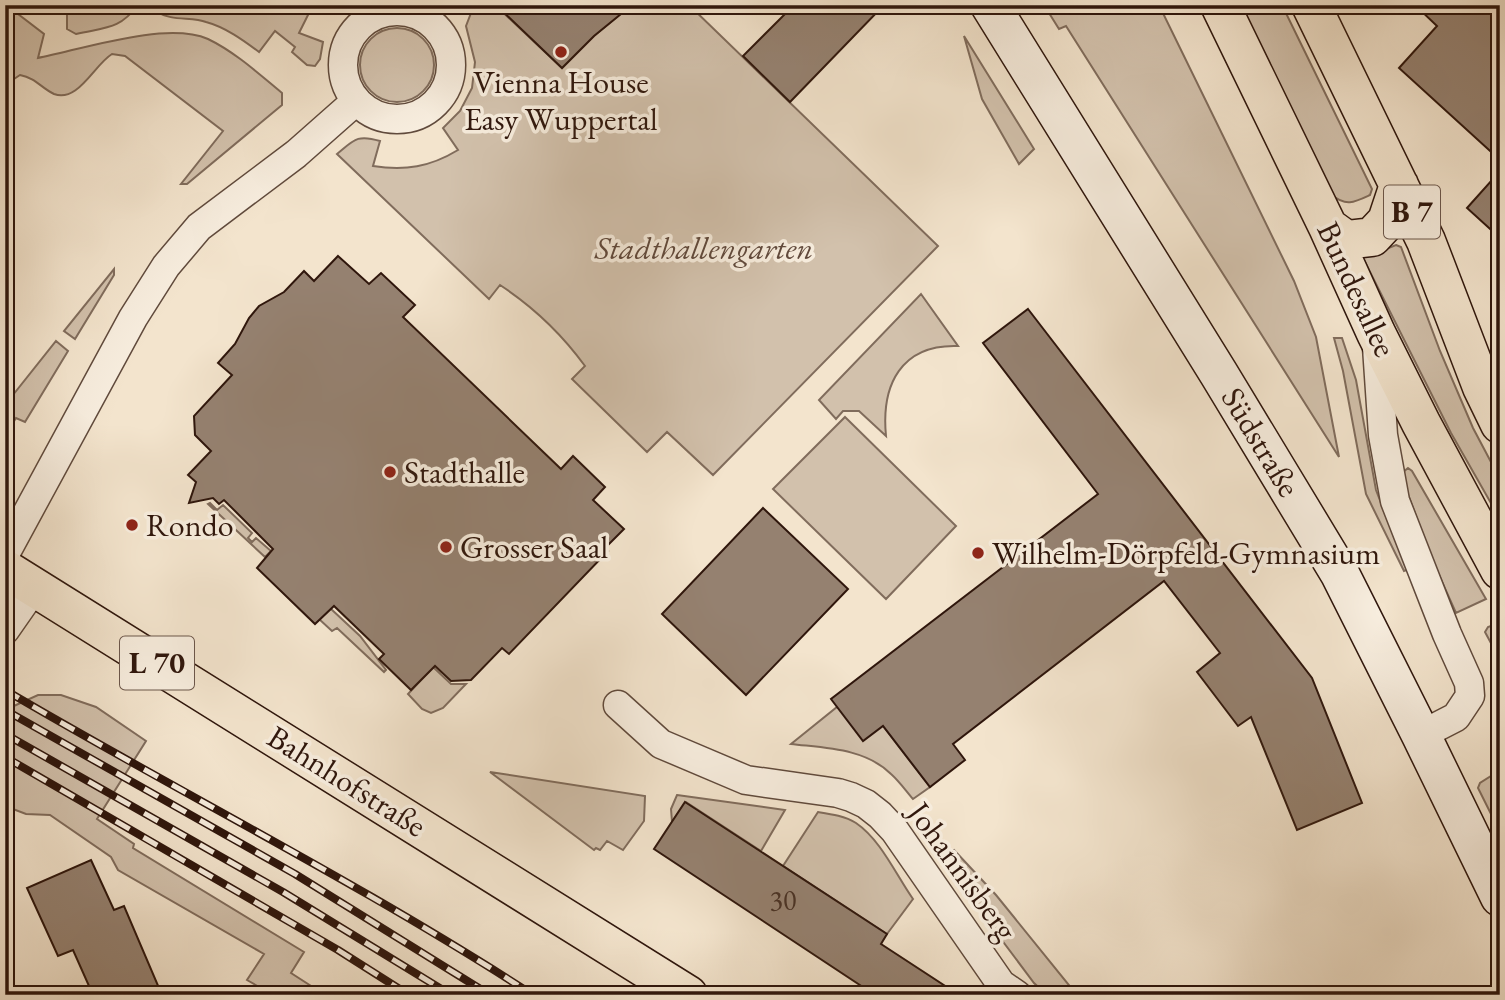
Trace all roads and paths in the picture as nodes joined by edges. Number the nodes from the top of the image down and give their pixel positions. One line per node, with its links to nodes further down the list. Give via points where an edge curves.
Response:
1 (990, 5): 14 (street, Südstraße, via 1320,540)
2 (1220, 5): 6 (main road, Bundesallee / B 7)
3 (1311, 5): 5 (main road, B 7)
4 (356, 101): 9 (street, via 200,227 166,266)
5 (1399, 185): 6 (main road, via 1387,221 1372,237 1346,240); 8 (main road, B 7)
6 (1328, 227): 7 (main road, Bundesallee / B 7)
7 (1376, 333): 10 (main road, Bundesallee / B 7); 14 (street, via 1383,435 1395,502 1469,683 1470,696 1456,717)
8 (1500, 424)
9 (5, 554)
10 (1500, 570)
11 (20, 578): 12 (street); 16 (main road, Bahnhofstraße / L 70)
12 (5, 630)
13 (618, 705): 17 (street, Johannisberg, via 661,744 746,780 838,793 866,804 895,831 1001,984)
14 (1421, 734): 15 (street, Südstraße)
15 (1500, 897)
16 (688, 995)
17 (1017, 995)

